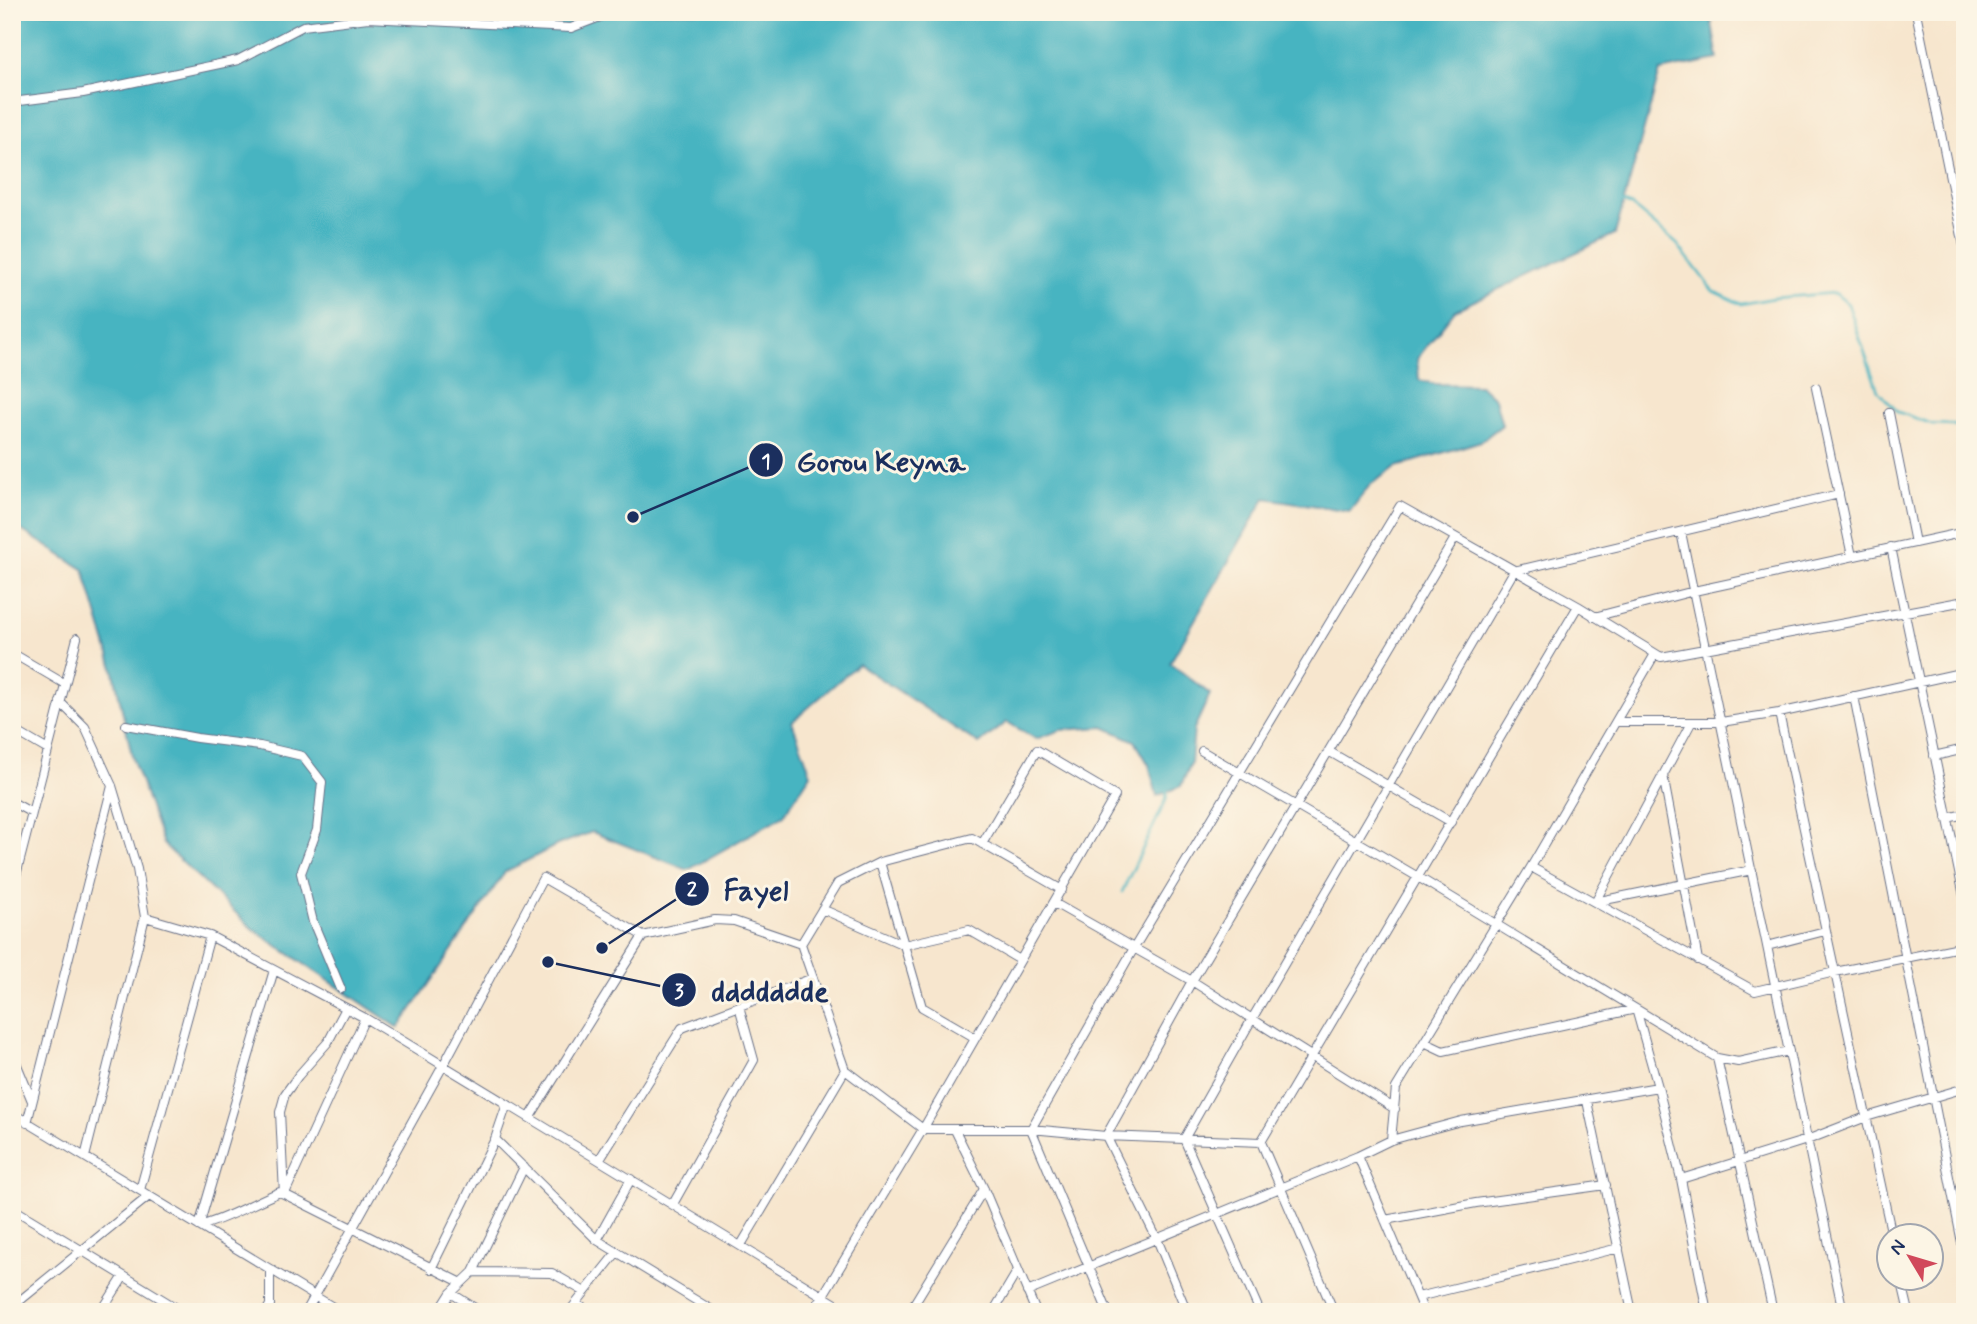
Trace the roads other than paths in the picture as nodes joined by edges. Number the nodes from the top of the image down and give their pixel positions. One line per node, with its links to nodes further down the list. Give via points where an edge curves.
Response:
1 (613, 12): 3 (street, via 571,29 368,18 303,26 238,60 83,93)
2 (1916, 12): 4 (street)
3 (12, 102)
4 (1965, 251)
5 (1816, 388): 7 (street)
6 (1889, 413): 11 (street)
7 (1839, 494): 8 (street); 13 (street)
8 (1681, 532): 14 (street); 15 (street)
9 (1965, 533): 11 (street)
10 (1455, 538): 14 (street); 38 (street); 40 (street, via 1400,506)
11 (1915, 542): 12 (street)
12 (1891, 547): 13 (street); 18 (street)
13 (1852, 556): 15 (street)
14 (1514, 571): 17 (street); 43 (street)
15 (1694, 591): 19 (street); 21 (street)
16 (1965, 601): 18 (street)
17 (1578, 606): 19 (street); 49 (street)
18 (1905, 614): 21 (street); 25 (street)
19 (1594, 617): 23 (street)
20 (77, 638): 26 (street)
21 (1706, 649): 23 (street); 31 (street)
22 (12, 653): 26 (street)
23 (1656, 654): 30 (street)
24 (1965, 673): 25 (street)
25 (1919, 682): 27 (street); 39 (street)
26 (65, 684): 28 (street)
27 (1854, 696): 29 (street); 74 (street)
28 (60, 702): 36 (street); 42 (street, via 85,727)
29 (1779, 713): 31 (street); 66 (street)
30 (1617, 722): 32 (street); 53 (street)
31 (1721, 722): 32 (street); 54 (street)
32 (1691, 723): 41 (street)
33 (126, 725): 82 (street, via 302,756 322,782 317,830 300,873 313,922)
34 (12, 729): 36 (street)
35 (1965, 749): 39 (street)
36 (48, 750): 46 (street)
37 (1202, 751): 40 (street)
38 (1330, 752): 43 (street); 45 (street)
39 (1934, 756): 48 (street)
40 (1239, 773): 45 (street); 73 (street)
41 (1663, 775): 56 (street); 61 (street)
42 (112, 786): 64 (street, via 137,869); 99 (street)
43 (1388, 786): 49 (street); 50 (street)
44 (12, 802): 46 (street)
45 (1297, 807): 50 (street); 80 (street)
46 (32, 813): 57 (street)
47 (1965, 814): 48 (street)
48 (1947, 818): 58 (street)
49 (1451, 822): 55 (street)
50 (1356, 841): 55 (street); 87 (street)
51 (982, 844): 52 (street, via 972,838); 59 (street); 59 (street, via 1037,750 1115,796)
52 (880, 862): 63 (street, via 838,883); 70 (street)
53 (1531, 867): 61 (street); 65 (street)
54 (1752, 870): 56 (street); 71 (street)
55 (1418, 877): 65 (street); 92 (street)
56 (1685, 884): 61 (street); 76 (street)
57 (13, 886)
58 (1964, 889): 60 (street)
59 (1062, 890): 62 (street)
60 (1965, 901)
61 (1595, 902): 76 (street)
62 (1054, 903): 73 (street); 75 (street)
63 (822, 909): 69 (street); 70 (street)
64 (145, 917): 67 (street); 117 (street)
65 (1496, 926): 85 (street); 89 (street)
66 (1825, 931): 71 (street); 78 (street)
67 (210, 936): 77 (street); 126 (street)
68 (643, 936): 69 (street, via 715,920); 94 (street, via 543,878); 105 (street)
69 (801, 944): 79 (street)
70 (904, 945): 75 (street, via 969,930); 88 (street, via 922,1007)
71 (1768, 946): 81 (street)
72 (1965, 946): 74 (street)
73 (1134, 948): 80 (street); 108 (street)
74 (1905, 957): 78 (street); 98 (street)
75 (1020, 960): 88 (street)
76 (1698, 960): 81 (street, via 1755,992)
77 (274, 970): 84 (street); 134 (street)
78 (1835, 972): 81 (street); 104 (street)
79 (813, 978): 83 (street); 95 (street)
80 (1192, 981): 87 (street); 110 (street)
81 (1776, 986): 90 (street)
82 (341, 989)
83 (739, 1006): 118 (street, via 682,1028); 129 (street, via 754,1059)
84 (345, 1008): 86 (street); 127 (street, via 328,1042 285,1094 280,1112)
85 (1636, 1009): 89 (street, via 1443,1051); 93 (street); 96 (street)
86 (365, 1018): 94 (street); 127 (street)
87 (1252, 1019): 92 (street); 112 (street)
88 (975, 1037): 107 (street)
89 (1424, 1042): 102 (street, via 1396,1088)
90 (1789, 1051): 93 (street, via 1738,1062); 114 (street)
91 (12, 1053): 99 (street)
92 (1312, 1056): 102 (street); 115 (street)
93 (1717, 1058): 119 (street)
94 (444, 1064): 101 (street); 135 (street)
95 (845, 1070): 107 (street); 138 (street)
96 (1658, 1087): 100 (street); 122 (street)
97 (1965, 1088): 98 (street)
98 (1933, 1098): 104 (street); 142 (street)
99 (33, 1101): 106 (street)
100 (1587, 1101): 113 (street, via 1461,1121); 123 (street)
101 (508, 1104): 105 (street); 111 (street)
102 (1395, 1109): 113 (street)
103 (12, 1113): 106 (street)
104 (1866, 1116): 114 (street); 133 (street)
105 (530, 1117): 118 (street)
106 (27, 1122): 117 (street)
107 (923, 1129): 109 (street); 154 (street)
108 (1031, 1129): 109 (street); 110 (street); 143 (street)
109 (955, 1130): 125 (street)
110 (1106, 1136): 112 (street); 136 (street)
111 (495, 1139): 120 (street); 145 (street)
112 (1184, 1139): 115 (street); 131 (street)
113 (1391, 1140): 116 (street)
114 (1807, 1140): 119 (street); 182 (street)
115 (1261, 1142): 124 (street)
116 (1358, 1156): 124 (street); 132 (street)
117 (85, 1157): 126 (street)
118 (599, 1160): 121 (street)
119 (1740, 1161): 122 (street); 181 (street)
120 (524, 1167): 137 (street); 147 (street)
121 (631, 1179): 129 (street); 137 (street)
122 (1681, 1179): 180 (street)
123 (1606, 1185): 132 (street); 139 (street)
124 (1281, 1188): 131 (street); 177 (street)
125 (984, 1189): 146 (street); 171 (street)
126 (140, 1190): 128 (street)
127 (285, 1194): 134 (street, via 280,1192 224,1220); 135 (street)
128 (149, 1196): 134 (street); 140 (street)
129 (673, 1204): 138 (street)
130 (12, 1208): 140 (street)
131 (1219, 1213): 136 (street); 176 (street)
132 (1385, 1220): 156 (street)
133 (1889, 1222)
134 (199, 1226): 144 (street)
135 (353, 1229): 145 (street); 155 (street)
136 (1157, 1239): 143 (street); 175 (street)
137 (597, 1240): 141 (street)
138 (741, 1245): 154 (street)
139 (1619, 1248): 156 (street); 179 (street)
140 (80, 1250): 148 (street); 158 (street)
141 (617, 1252): 150 (street); 168 (street)
142 (1965, 1258)
143 (1089, 1268): 153 (street); 174 (street)
144 (270, 1269): 155 (street); 161 (street)
145 (430, 1269): 149 (street)
146 (1018, 1270): 153 (street); 172 (street)
147 (474, 1272): 149 (street); 150 (street, via 552,1273)
148 (124, 1276): 159 (street); 160 (street)
149 (460, 1282): 152 (street)
150 (585, 1292): 157 (street)
151 (1904, 1292): 183 (street)
152 (450, 1293): 164 (street); 165 (street)
153 (1027, 1293): 173 (street)
154 (822, 1295): 169 (street); 170 (street)
155 (316, 1297): 162 (street); 163 (street)
156 (1418, 1297): 178 (street)
157 (576, 1303): 166 (street); 167 (street)
158 (12, 1307)
159 (101, 1312)
160 (183, 1312)
161 (266, 1312)
162 (306, 1312)
163 (341, 1312)
164 (439, 1312)
165 (481, 1312)
166 (569, 1312)
167 (589, 1312)
168 (715, 1312)
169 (813, 1312)
170 (849, 1312)
171 (909, 1312)
172 (993, 1312)
173 (1036, 1312)
174 (1108, 1312)
175 (1187, 1312)
176 (1261, 1312)
177 (1334, 1312)
178 (1424, 1312)
179 (1632, 1312)
180 (1707, 1312)
181 (1773, 1312)
182 (1843, 1312)
183 (1909, 1312)

